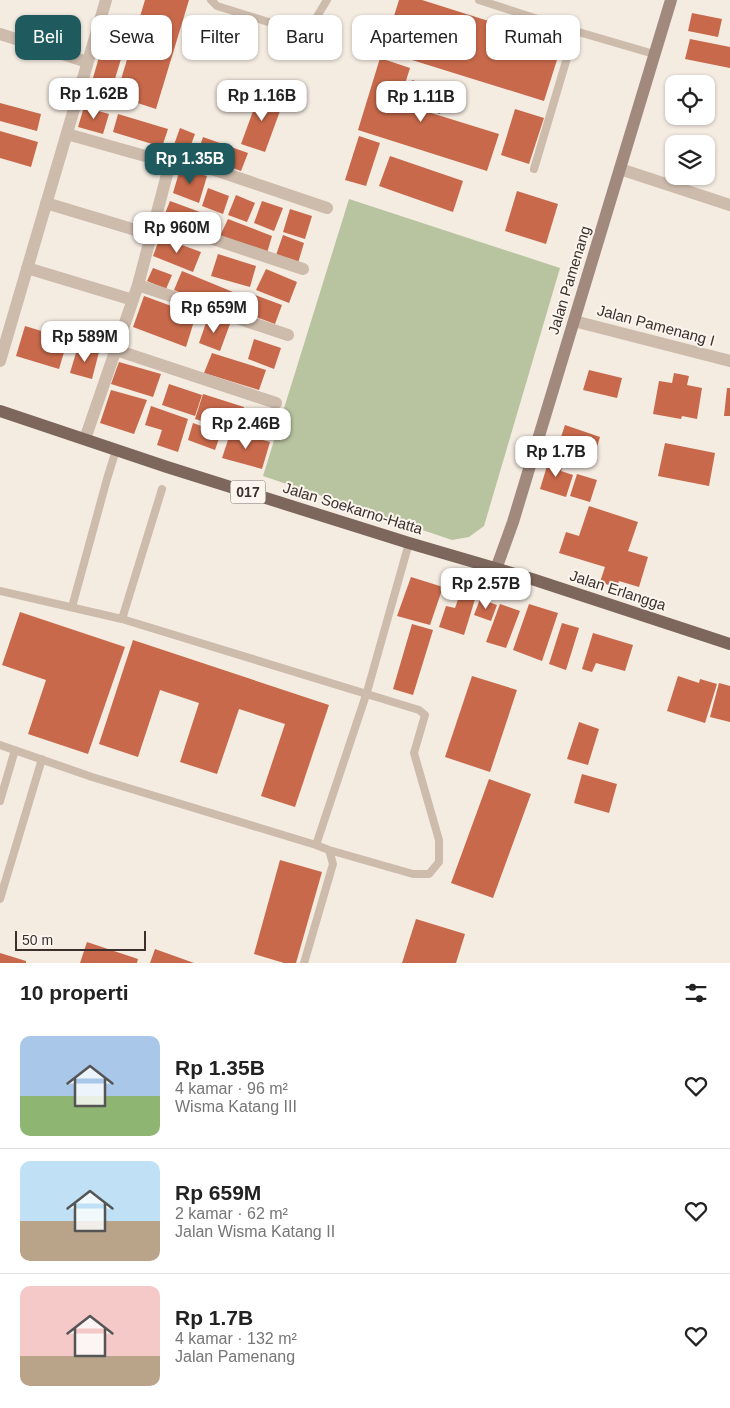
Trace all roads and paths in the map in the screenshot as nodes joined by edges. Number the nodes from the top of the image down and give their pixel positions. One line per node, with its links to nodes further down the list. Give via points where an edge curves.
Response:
1 (106, 0): 11 (street)
2 (211, 0): 3 (lane, via 216,6 303,32 310,28)
3 (327, 0)
4 (479, 0): 6 (lane)
5 (671, 0): 9 (main road, Jalan Pamenang)
6 (525, 15)
7 (580, 32): 9 (lane)
8 (0, 34): 11 (street)
9 (654, 54): 15 (main road, Jalan Pamenang)
10 (566, 60): 14 (lane)
11 (88, 62): 12 (street)
12 (67, 134): 13 (street); 16 (street)
13 (170, 163): 18 (street, via 203,166); 19 (street)
14 (534, 169)
15 (620, 169): 17 (street); 25 (main road, Jalan Pamenang)
16 (46, 203): 20 (street); 21 (street)
17 (730, 205)
18 (326, 208)
19 (156, 220): 20 (street); 22 (street)
20 (152, 234): 23 (street)
21 (27, 268): 24 (street); 28 (street)
22 (303, 269)
23 (138, 285): 24 (street); 26 (street)
24 (133, 300): 27 (street)
25 (574, 321): 29 (street, Jalan Pamenang I); 36 (main road, Jalan Pamenang)
26 (288, 335)
27 (116, 350): 30 (street); 32 (street)
28 (0, 361)
29 (730, 361)
30 (276, 402)
31 (0, 411): 32 (main road, Jalan Soekarno-Hatta / 017)
32 (86, 439): 33 (main road, Jalan Soekarno-Hatta / 017)
33 (116, 450): 35 (main road, Jalan Soekarno-Hatta / 017); 38 (lane)
34 (162, 489): 39 (lane)
35 (409, 543): 36 (main road, Jalan Soekarno-Hatta / 017); 41 (lane)
36 (496, 568): 40 (main road, Jalan Erlangga / 017)
37 (0, 591): 38 (lane)
38 (72, 607): 39 (lane)
39 (122, 619): 41 (lane)
40 (730, 644)
41 (367, 692): 46 (lane); 47 (lane, via 425,715 414,753 439,840 439,862 429,874 413,874)
42 (0, 745): 43 (lane)
43 (15, 750): 44 (lane); 45 (lane)
44 (42, 760): 46 (lane); 48 (lane)
45 (0, 801)
46 (316, 845): 47 (lane)
47 (329, 850): 49 (lane, via 334,864)
48 (0, 899)
49 (304, 963)

